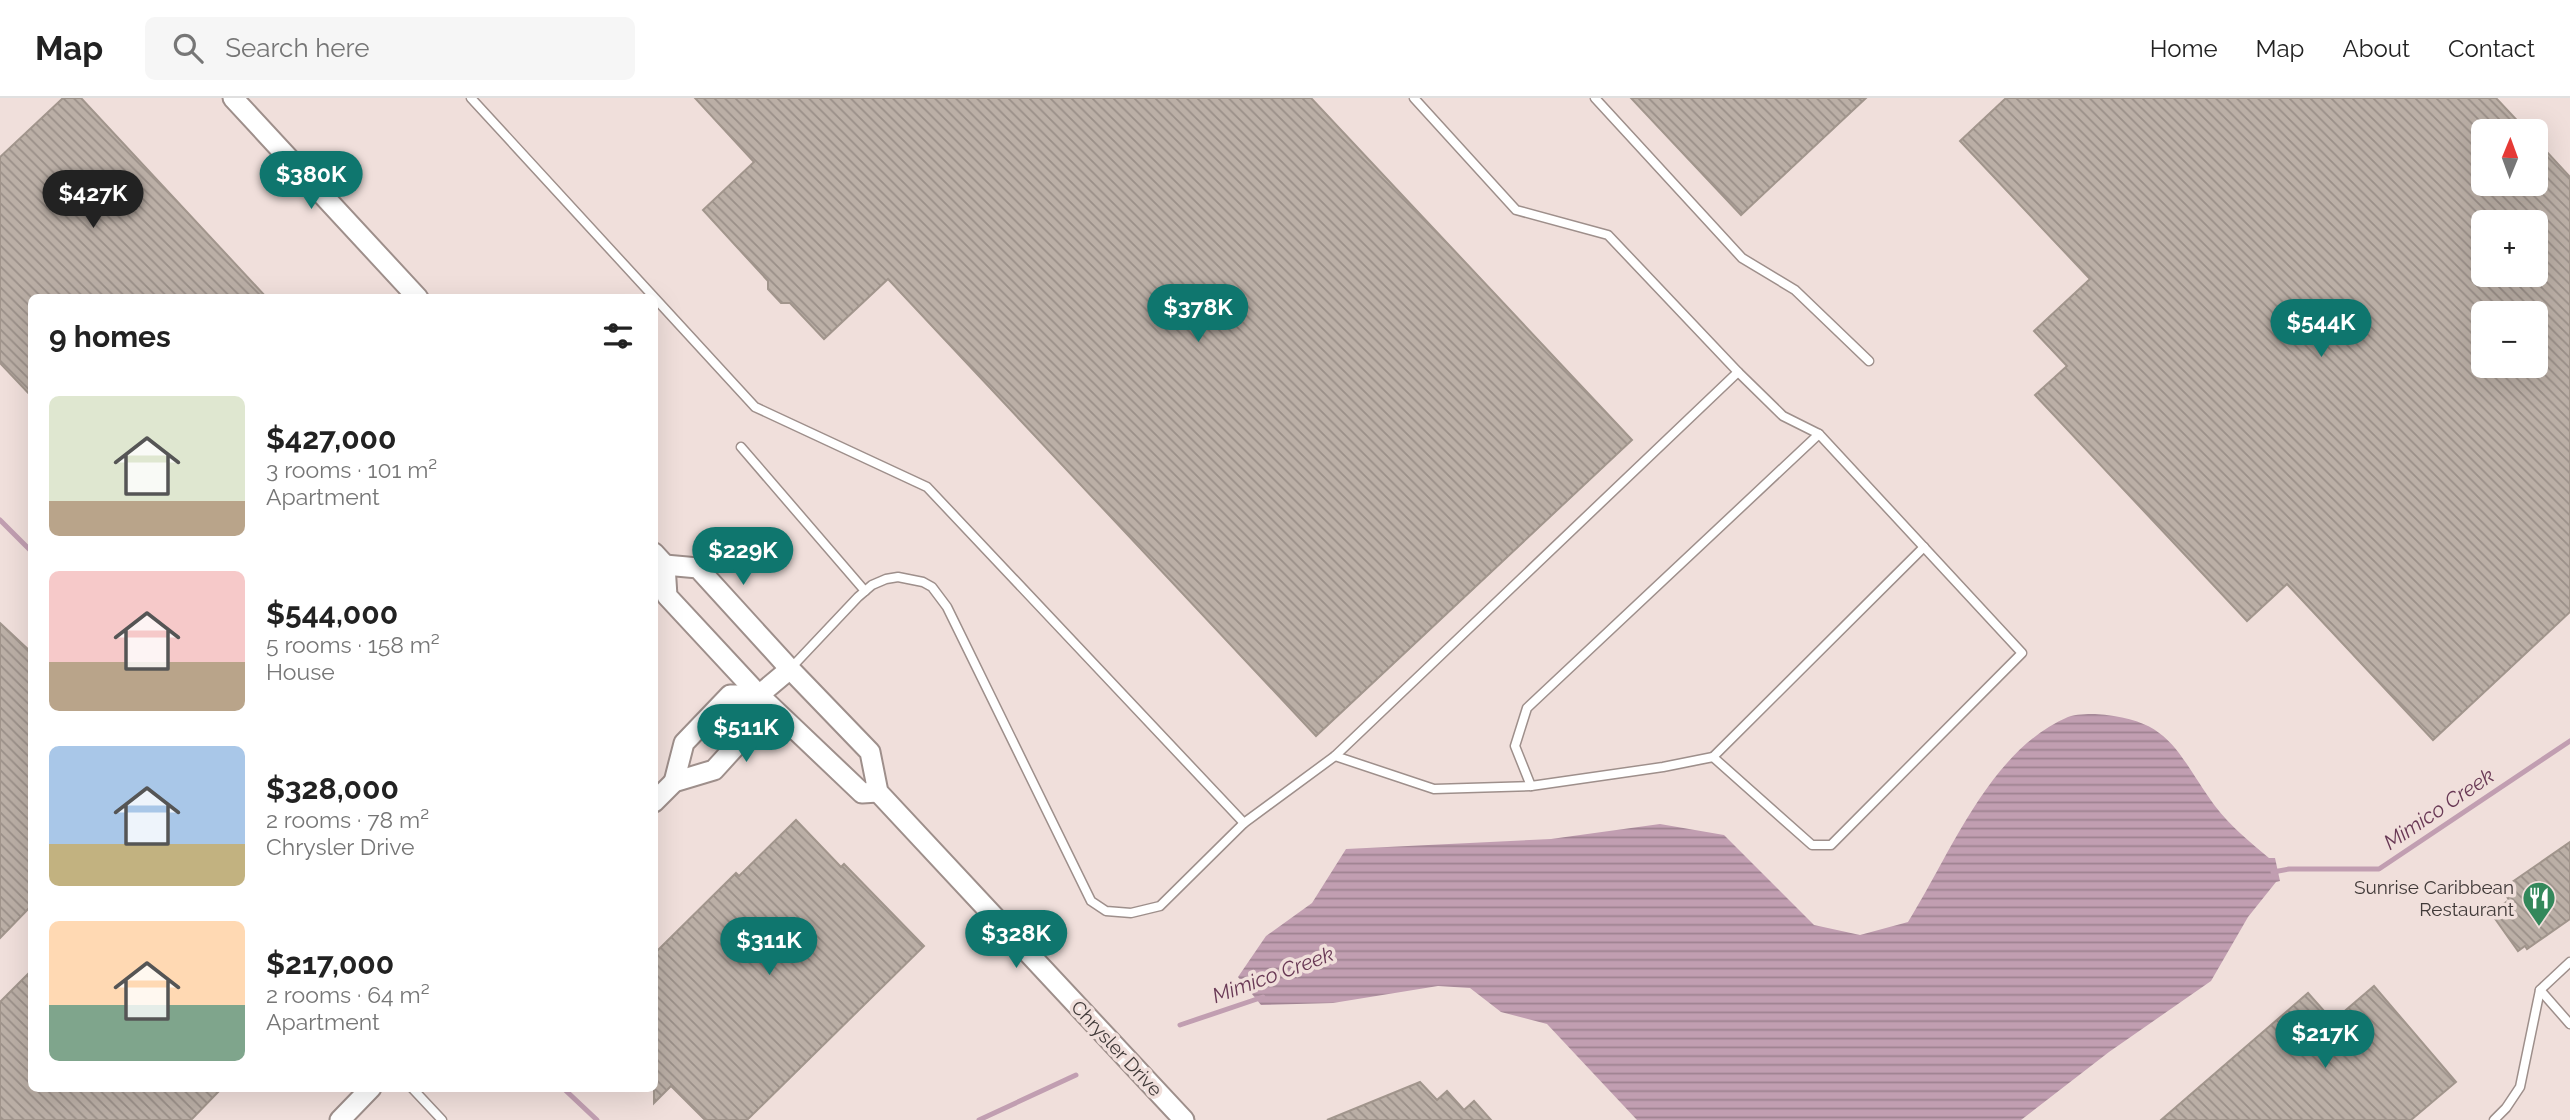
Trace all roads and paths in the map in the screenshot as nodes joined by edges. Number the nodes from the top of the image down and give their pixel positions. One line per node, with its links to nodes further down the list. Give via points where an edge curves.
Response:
1 (233, 98): 5 (street)
2 (471, 98): 6 (lane)
3 (1414, 98): 9 (lane, via 1516,210 1608,235)
4 (1595, 98): 8 (lane, via 1742,258 1795,290)
5 (414, 294)
6 (651, 294)
7 (658, 301): 23 (lane, via 755,407 927,487)
8 (1869, 361)
9 (1738, 372): 10 (lane, via 1783,416); 17 (lane)
10 (1819, 434): 12 (lane); 20 (lane, via 1527,708 1515,746)
11 (741, 447): 14 (lane)
12 (1924, 547): 18 (lane); 18 (lane, via 2022,653 1831,845 1812,845)
13 (660, 559): 15 (street, Chrysler Drive, via 698,568); 16 (street, Chrysler Drive, via 667,596)
14 (865, 591): 15 (lane); 23 (lane, via 898,577 923,582 940,596 1091,901 1106,911 1130,913 1160,906)
15 (790, 669): 16 (street); 21 (street, Chrysler Drive, via 870,752)
16 (759, 695): 19 (street, via 756,724 715,769); 19 (street, via 730,695 684,743); 21 (street, Chrysler Drive, via 862,793)
17 (1335, 756): 20 (lane, via 1434,789); 23 (lane)
18 (1713, 757): 20 (lane)
19 (674, 782): 22 (street)
20 (1531, 786)
21 (878, 792): 31 (street, Chrysler Drive)
22 (658, 799)
23 (1244, 823)
24 (2570, 962): 25 (lane)
25 (2540, 990): 26 (lane); 32 (lane, via 2520,1087)
26 (2570, 1024)
27 (367, 1092): 29 (street)
28 (416, 1092): 30 (lane)
29 (340, 1120)
30 (442, 1120)
31 (1184, 1120)
32 (2494, 1120)

